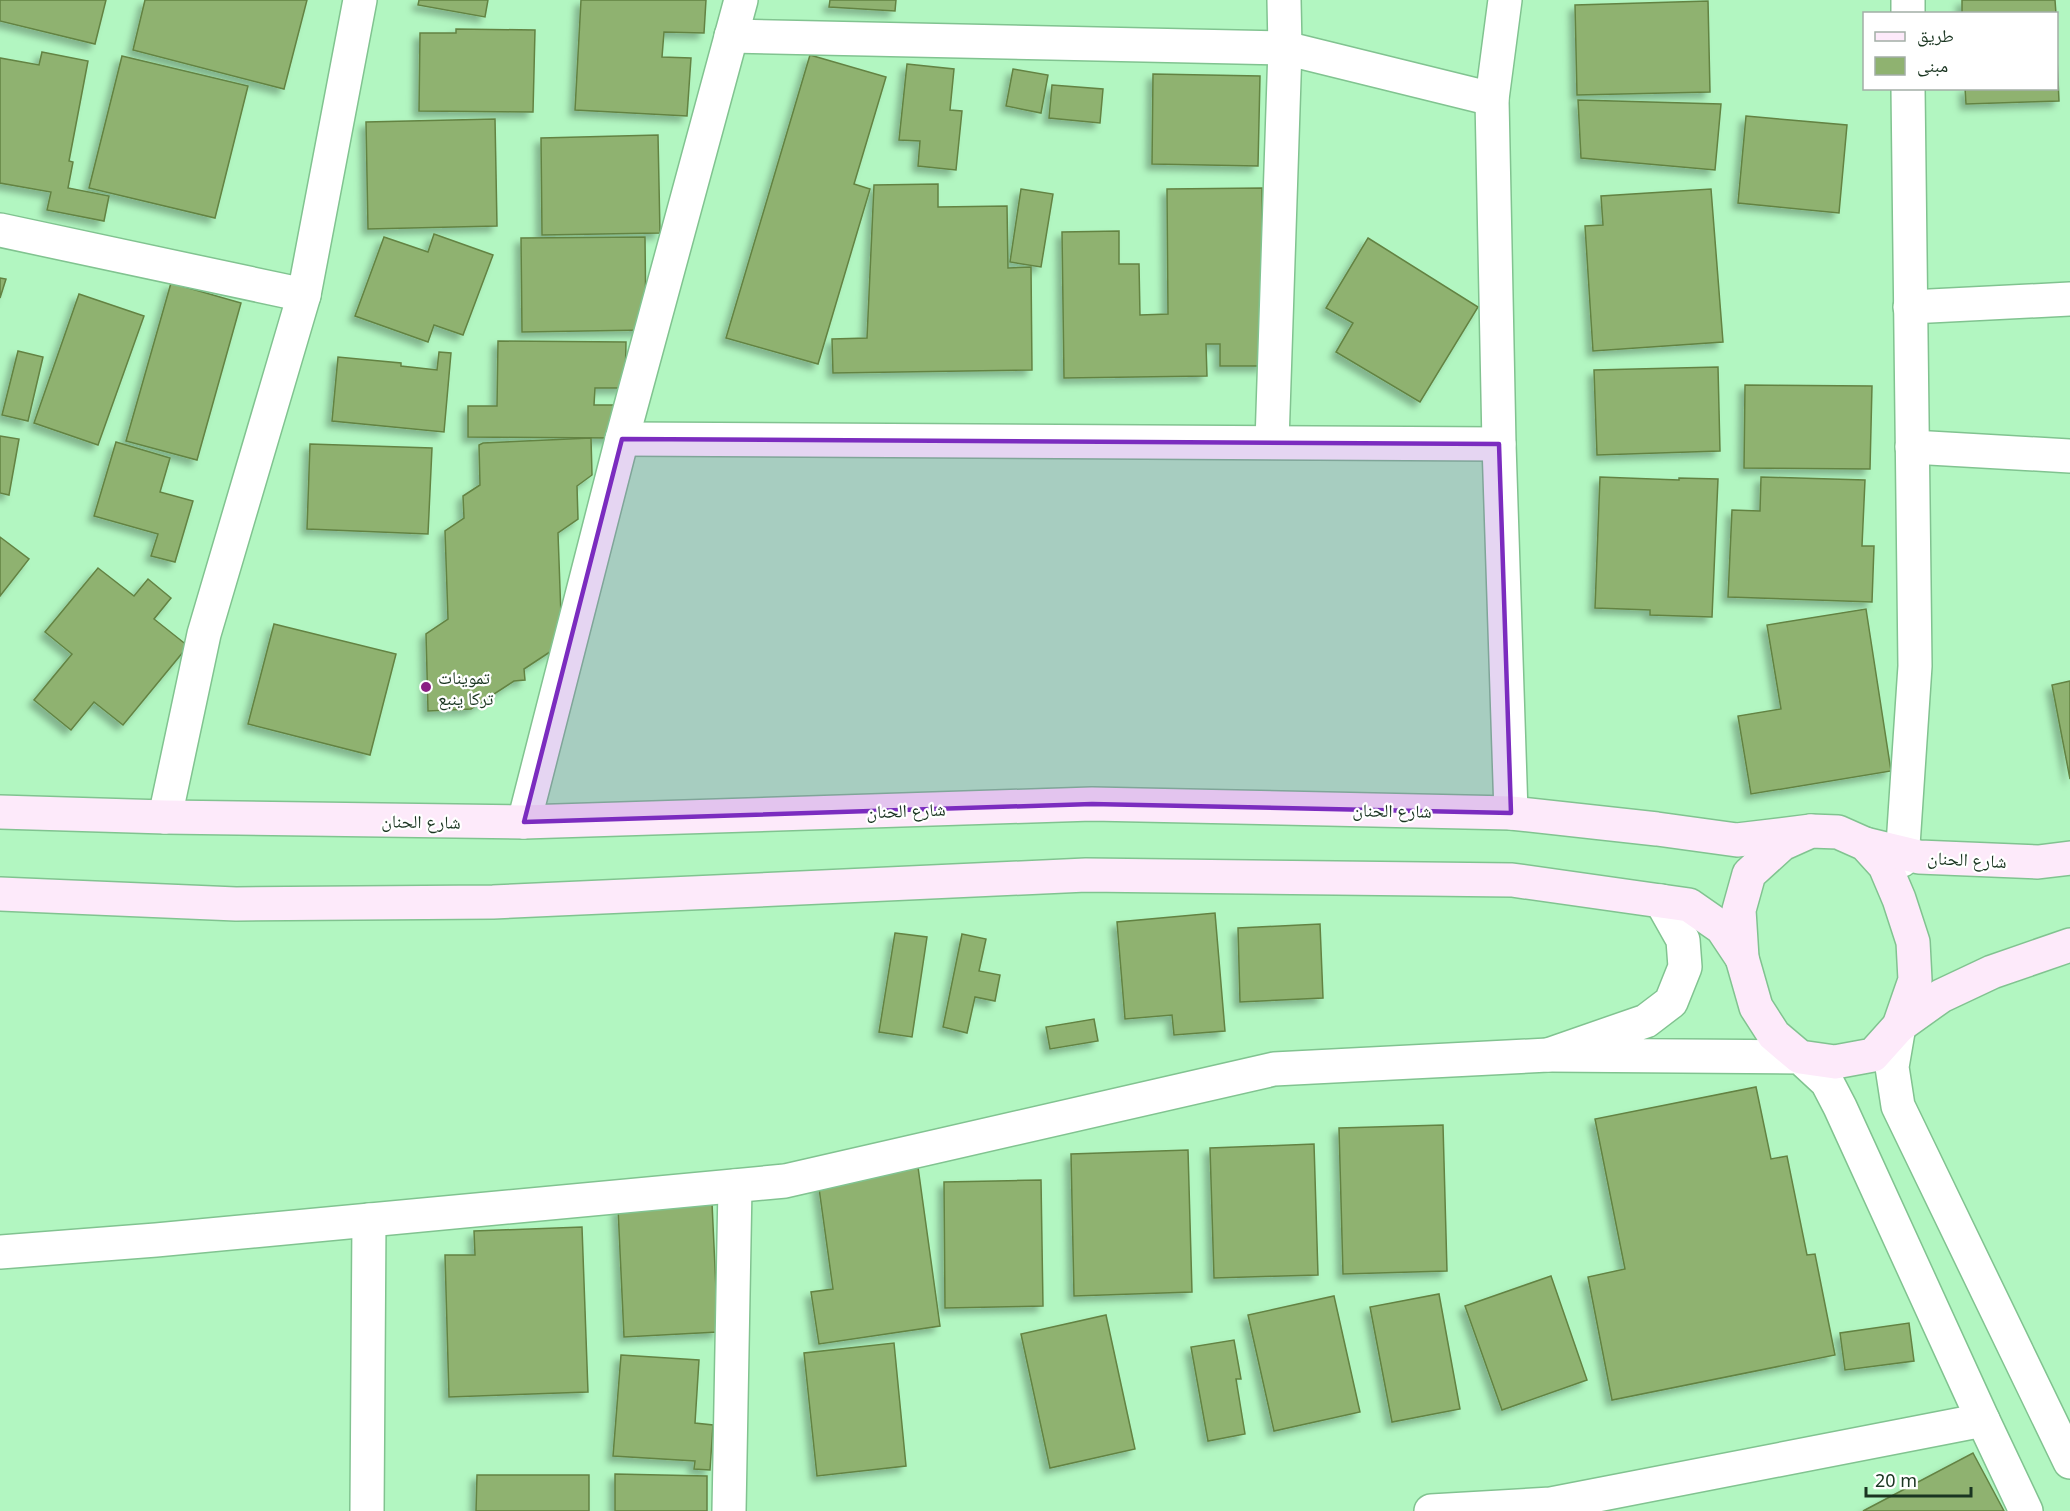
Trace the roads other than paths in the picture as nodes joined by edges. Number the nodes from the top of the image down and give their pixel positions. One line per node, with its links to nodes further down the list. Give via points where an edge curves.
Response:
1 (360, 0): 10 (street)
2 (741, 0): 5 (street)
3 (1284, 0): 6 (street)
4 (1504, 0): 8 (street)
5 (731, 36): 6 (street); 13 (street)
6 (1285, 48): 8 (street); 14 (street)
7 (1908, 90): 12 (street)
8 (1492, 99): 15 (street)
9 (0, 230): 10 (street)
10 (304, 295): 20 (street, via 204,634)
11 (2070, 299): 12 (street)
12 (1910, 307): 16 (street)
13 (622, 439): 14 (street); 21 (street)
14 (1272, 442): 15 (street)
15 (1499, 444): 19 (street)
16 (1912, 447): 17 (street); 24 (street, via 1915,666)
17 (2070, 456)
18 (0, 812): 20 (main road, شارع الحنان)
19 (1511, 813): 21 (main road, شارع الحنان, via 1092,804); 22 (main road, شارع الحنان, via 1737,840)
20 (165, 817): 21 (main road, شارع الحنان)
21 (524, 822)
22 (1811, 831): 23 (main road, via 1838,832); 29 (main road, via 1782,844 1749,874 1738,910)
23 (1865, 844): 24 (main road, شارع الحنان); 30 (main road, via 1885,866 1913,942 1915,980)
24 (1901, 856): 25 (main road, شارع الحنان, via 2038,862)
25 (2070, 858)
26 (0, 894): 27 (main road, via 236,904 493,902 1086,875 1512,880)
27 (1661, 901): 29 (main road, via 1689,905 1722,928); 31 (street, via 1683,940 1685,967 1671,1002 1646,1021)
28 (2070, 945): 30 (main road, via 1992,972 1941,996)
29 (1742, 958): 32 (main road, via 1756,1007 1774,1035)
30 (1899, 1026): 32 (main road, via 1873,1055 1835,1062); 37 (street, via 1892,1066 1898,1106)
31 (1548, 1055): 32 (street); 33 (street, via 1274,1069 785,1181)
32 (1800, 1057): 36 (street, via 1827,1082 1840,1107)
33 (735, 1186): 34 (street); 40 (street)
34 (369, 1220): 35 (street); 39 (street)
35 (0, 1252)
36 (1983, 1420): 38 (street); 42 (street)
37 (2070, 1462)
38 (1552, 1507): 41 (street)
39 (367, 1511)
40 (729, 1511)
41 (1431, 1511)
42 (2026, 1511)

